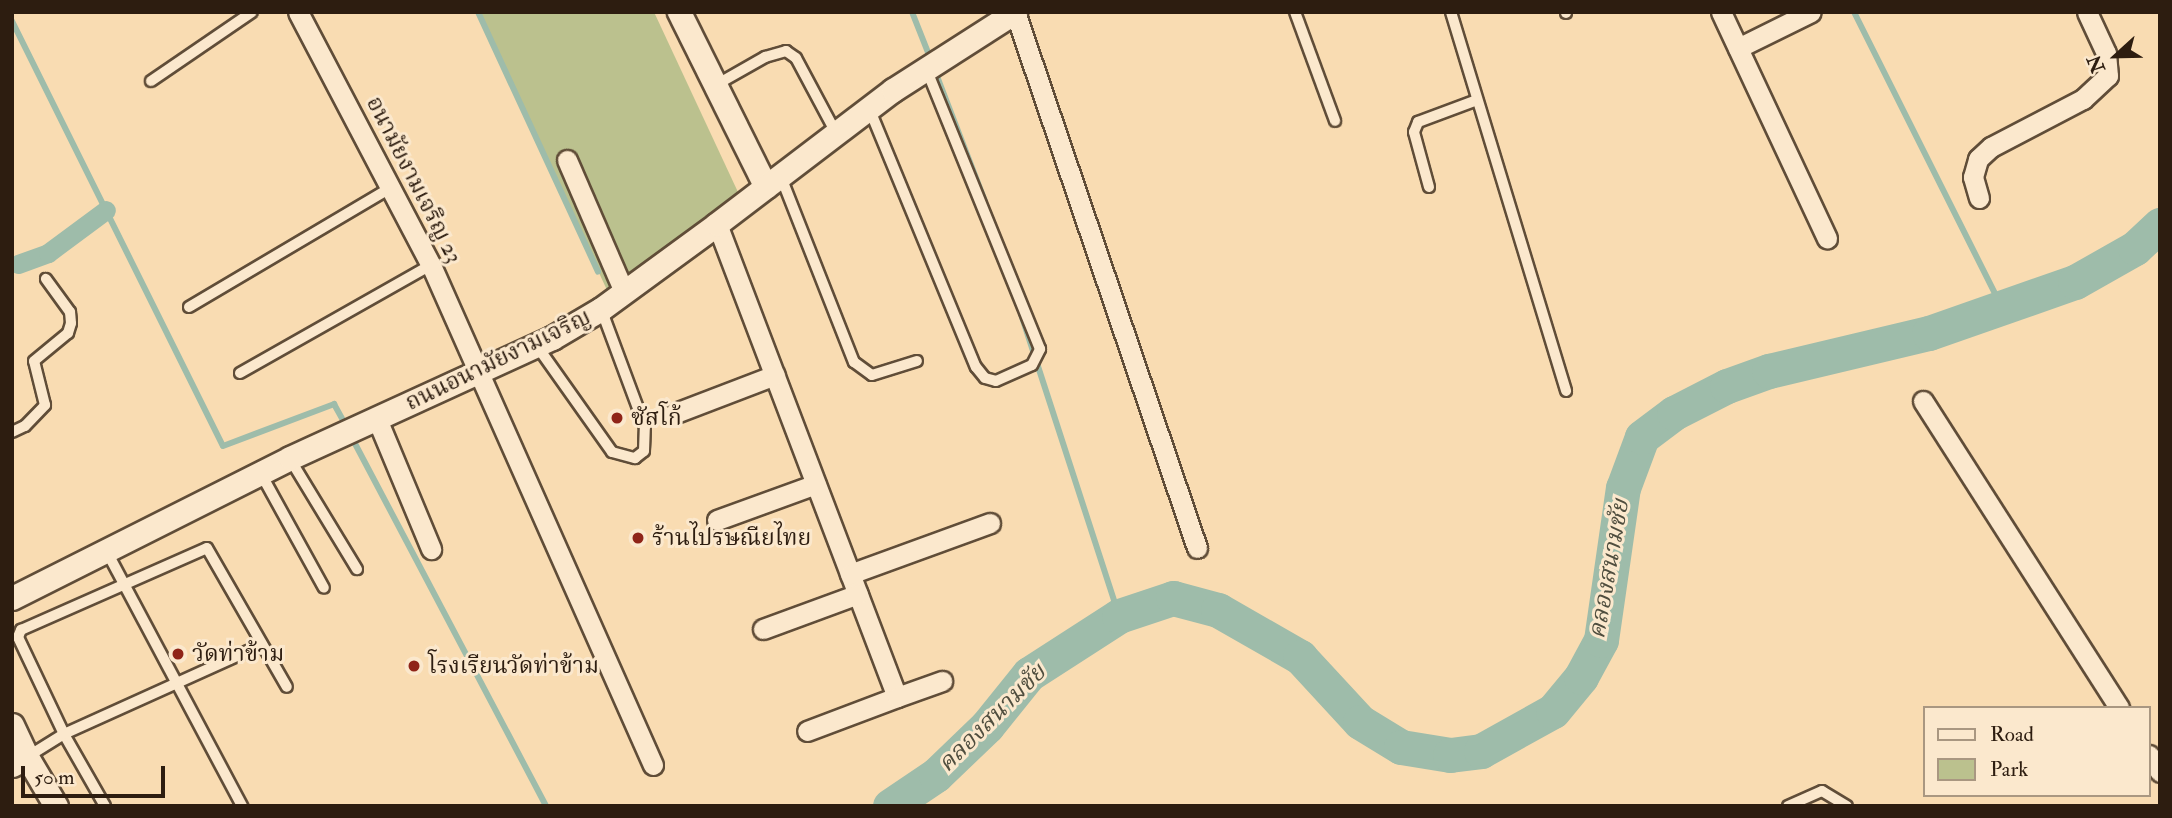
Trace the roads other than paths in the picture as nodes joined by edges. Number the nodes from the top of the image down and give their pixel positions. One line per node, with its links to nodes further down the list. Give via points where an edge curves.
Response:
1 (252, 12): 13 (lane)
2 (298, 12): 21 (street, อนามัยงามเจริญ 23)
3 (679, 12): 14 (street)
4 (1015, 12): 10 (street, ถนนอนามัยงามเจริญ); 46 (street)
5 (1295, 12): 17 (lane)
6 (1451, 12): 15 (lane)
7 (1721, 12): 11 (street)
8 (1811, 12): 11 (street)
9 (2087, 12): 23 (street, via 2106,53 2108,76 2083,99 1978,159 1973,177)
10 (991, 18): 12 (street, ถนนอนามัยงามเจริญ)
11 (1738, 48): 25 (street)
12 (926, 67): 16 (street, ถนนอนามัยงามเจริญ); 16 (lane, via 1040,349 1032,365 996,380 985,378 976,367)
13 (151, 81)
14 (714, 86): 18 (lane, via 765,57 786,51 796,58); 20 (street)
15 (1477, 100): 22 (lane, via 1418,122 1414,132); 36 (lane)
16 (869, 108): 18 (street, ถนนอนามัยงามเจริญ)
17 (1335, 121)
18 (836, 134): 20 (street, ถนนอนามัยงามเจริญ)
19 (567, 160): 28 (street)
20 (774, 182): 24 (street, ถนนอนามัยงามเจริญ); 32 (lane, via 854,362 872,375)
21 (393, 187): 26 (street, อนามัยงามเจริญ 23); 29 (lane)
22 (1429, 187)
23 (1979, 198)
24 (717, 224): 28 (street, ถนนอนามัยงามเจริญ); 35 (street)
25 (1826, 239)
26 (431, 265): 33 (street, อนามัยงามเจริญ 23); 34 (lane)
27 (46, 279): 40 (lane, via 70,312 71,323 68,333 34,361 46,405)
28 (624, 292): 30 (street, ถนนอนามัยงามเจริญ)
29 (188, 307)
30 (601, 309): 31 (street, ถนนอนามัยงามเจริญ); 31 (lane, via 645,427 644,451 635,458 612,453)
31 (537, 346): 33 (street, ถนนอนามัยงามเจริญ)
32 (917, 361)
33 (482, 372): 39 (street, ถนนอนามัยงามเจริญ); 66 (street, อนามัยงามเจริญ 23)
34 (240, 373)
35 (775, 375): 38 (street); 43 (street)
36 (1566, 391)
37 (1923, 401): 61 (street)
38 (673, 414)
39 (368, 423): 41 (street, ถนนอนามัยงามเจริญ); 47 (street)
40 (12, 432)
41 (290, 458): 42 (street, ถนนอนามัยงามเจริญ); 49 (lane)
42 (260, 472): 48 (street, ถนนอนามัยงามเจริญ); 52 (lane)
43 (816, 484): 44 (street); 50 (street)
44 (717, 520)
45 (990, 523): 50 (street)
46 (1197, 548)
47 (430, 549)
48 (107, 551): 51 (lane); 54 (street, ถนนอนามัยงามเจริญ)
49 (357, 569)
50 (850, 574): 53 (street)
51 (124, 584): 56 (lane, via 207,548); 58 (lane); 64 (lane, via 19,632)
52 (324, 588)
53 (858, 593): 55 (street); 60 (street)
54 (12, 598)
55 (763, 629)
56 (261, 645): 58 (lane); 59 (lane)
57 (942, 681): 60 (street)
58 (175, 685): 64 (lane); 69 (lane)
59 (287, 687)
60 (897, 697): 63 (street)
61 (2118, 706)
62 (12, 725): 65 (street)
63 (807, 731)
64 (64, 733): 65 (lane); 68 (lane)
65 (20, 761): 67 (street)
66 (653, 765)
67 (56, 806)
68 (105, 806)
69 (242, 806)
70 (1788, 806): 71 (lane, via 1822,791)
71 (1847, 806)

